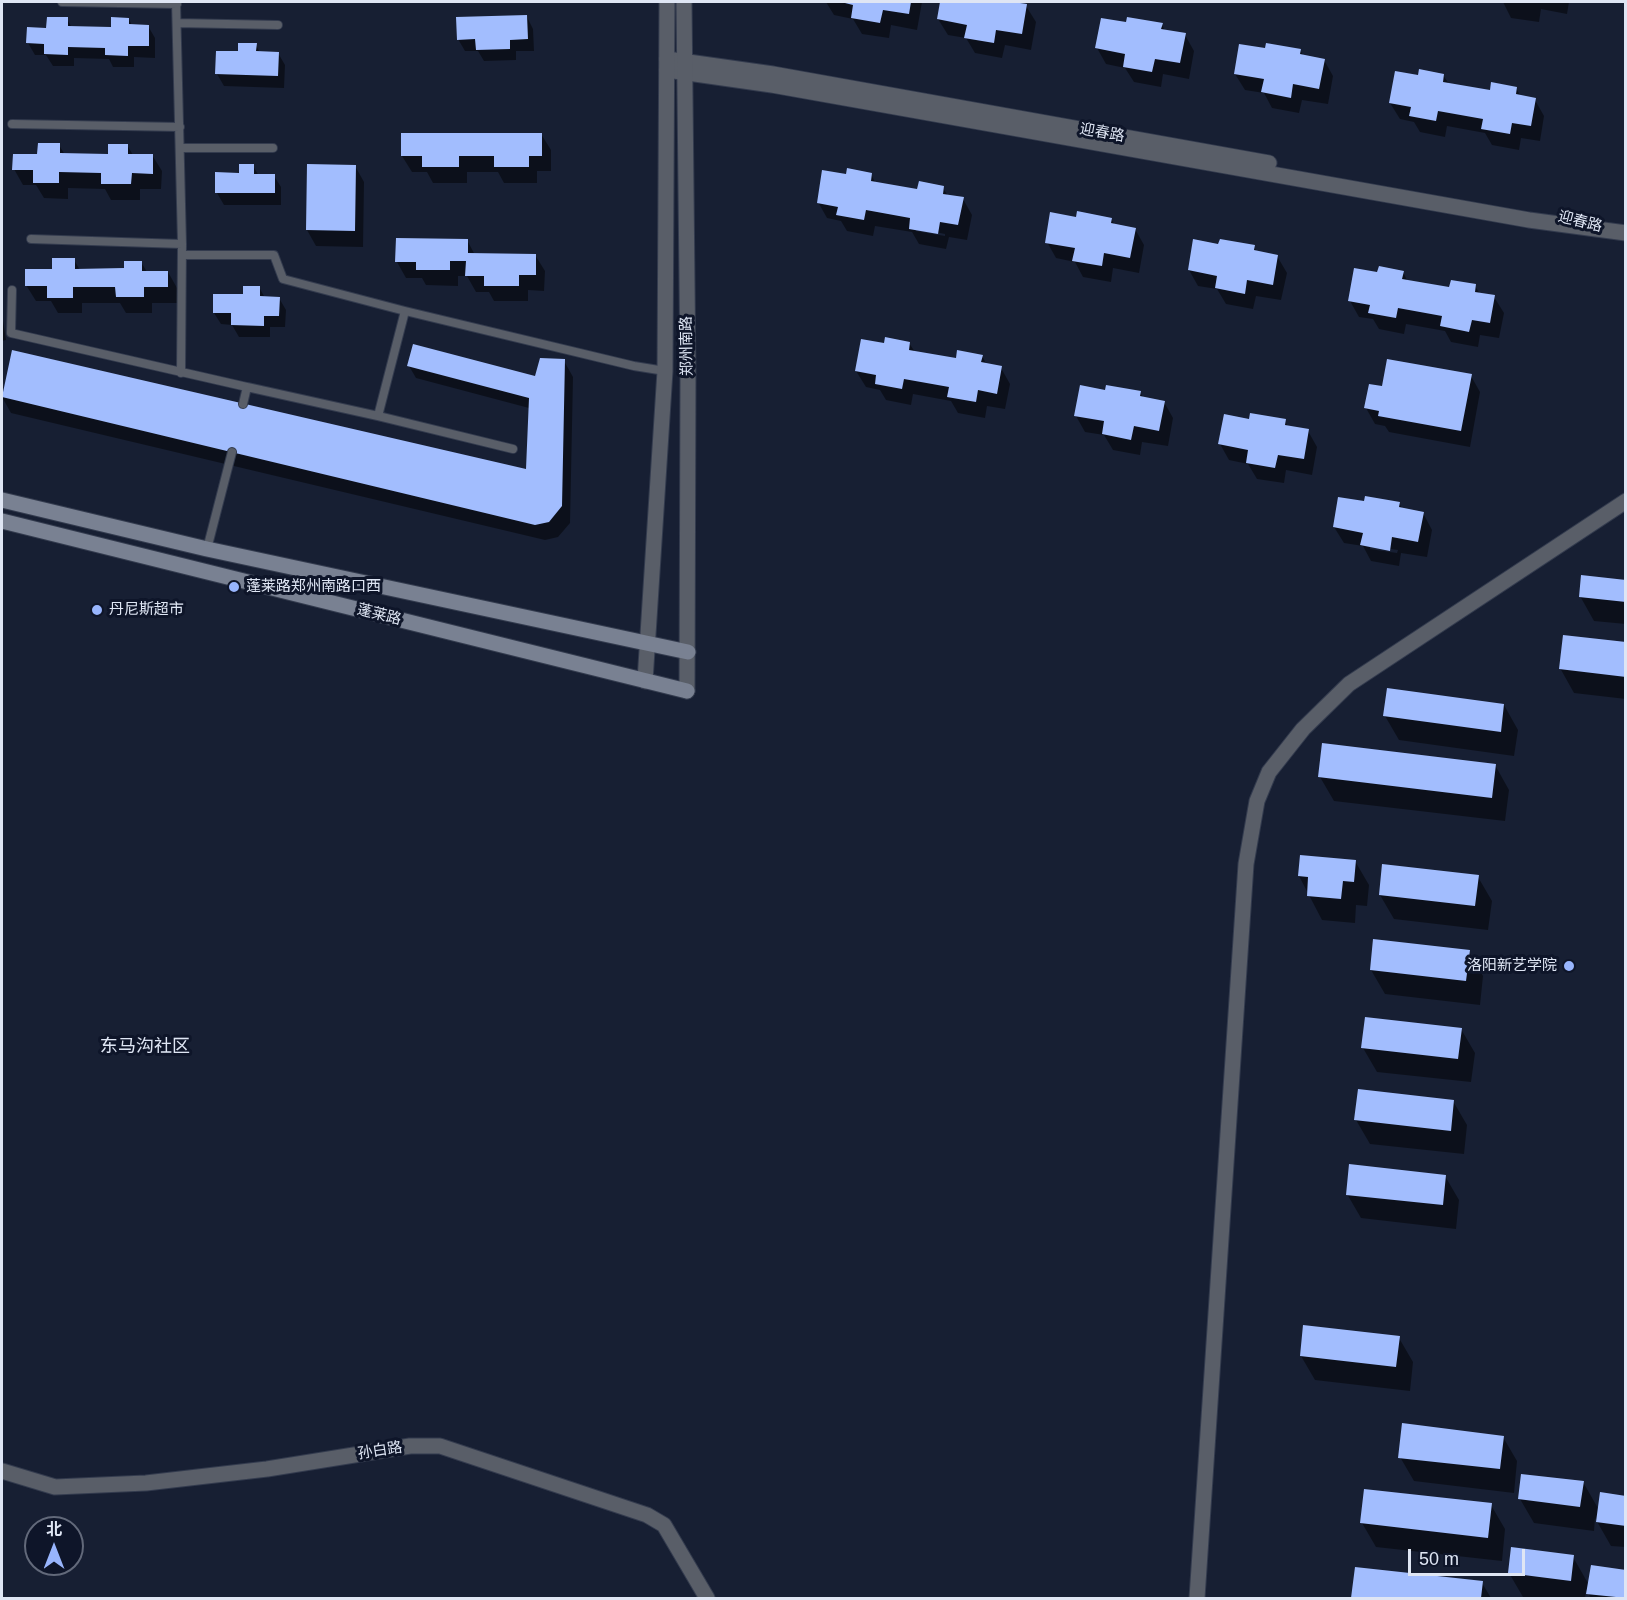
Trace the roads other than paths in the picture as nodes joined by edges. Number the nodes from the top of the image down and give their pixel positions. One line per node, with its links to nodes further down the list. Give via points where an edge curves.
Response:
1 (62, 2): 4 (lane)
2 (667, 2): 7 (street, 郑州南路)
3 (684, 2): 8 (street, 郑州南路)
4 (176, 3): 5 (lane)
5 (177, 23): 6 (lane); 10 (lane)
6 (278, 25)
7 (667, 64): 8 (street, 迎春路); 19 (street, 郑州南路)
8 (684, 66): 13 (street, 迎春路, via 1529,220); 31 (street, 郑州南路)
9 (12, 124): 10 (lane)
10 (180, 127): 11 (lane)
11 (180, 148): 12 (lane); 15 (lane)
12 (273, 148)
13 (1621, 232)
14 (31, 239): 15 (lane)
15 (182, 244): 16 (lane)
16 (182, 255): 18 (lane, via 274,255 283,279); 20 (lane)
17 (12, 290): 20 (lane, via 11,333)
18 (405, 311): 19 (lane); 23 (lane)
19 (665, 371): 30 (street, 郑州南路)
20 (182, 373): 21 (lane)
21 (247, 387): 22 (lane); 23 (lane)
22 (243, 404)
23 (378, 416): 24 (lane)
24 (513, 449)
25 (232, 452): 29 (lane)
26 (2, 500): 29 (main road, 蓬莱路)
27 (1626, 501): 36 (street, via 1349,684 1296,737 1269,772 1257,801 1245,876)
28 (2, 521): 32 (main road, 蓬莱路)
29 (207, 549): 30 (main road, 蓬莱路)
30 (647, 644): 31 (main road, 蓬莱路); 32 (street, 郑州南路)
31 (688, 652): 33 (street, 郑州南路)
32 (645, 681): 33 (main road, 蓬莱路)
33 (687, 691)
34 (2, 1471): 35 (street, 孙白路, via 55,1487 137,1484 267,1469 410,1446 440,1446 647,1515 664,1525)
35 (707, 1599)
36 (1197, 1599)

